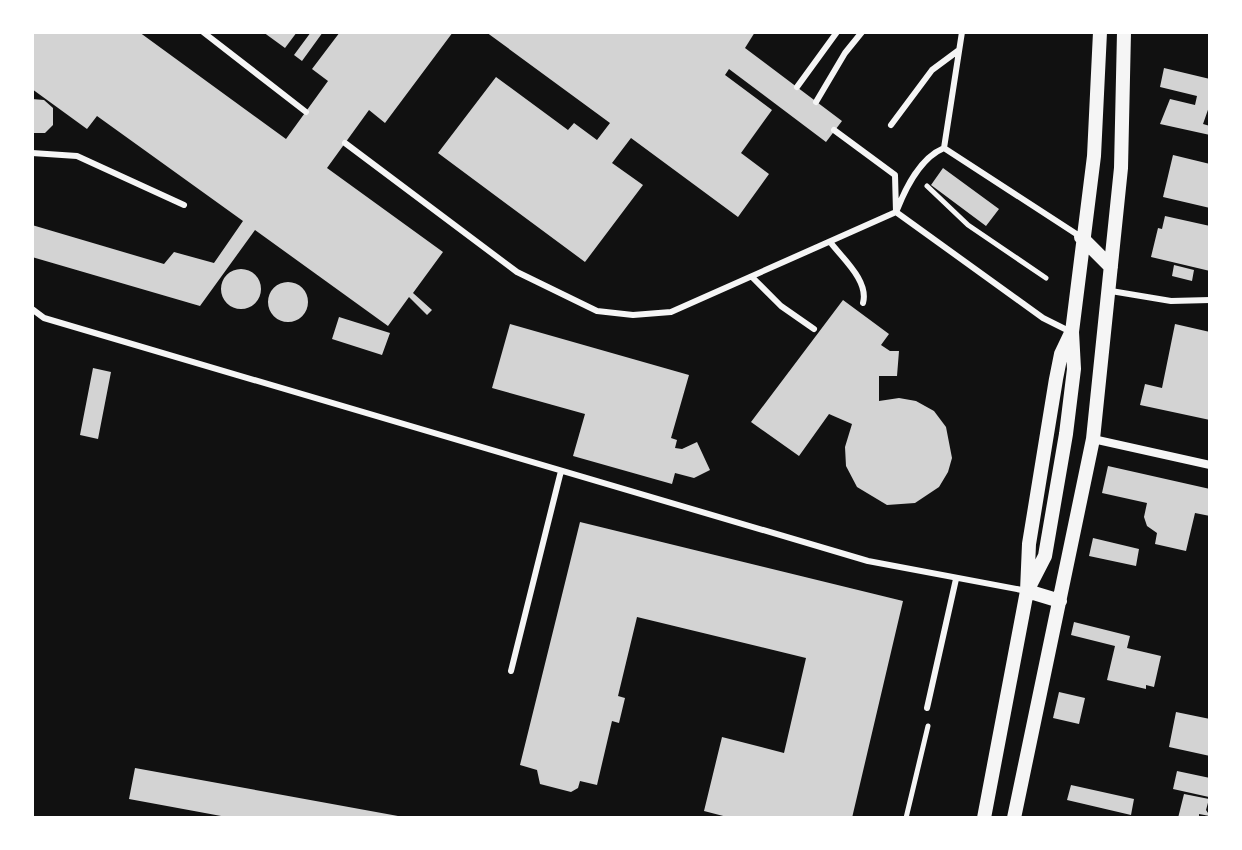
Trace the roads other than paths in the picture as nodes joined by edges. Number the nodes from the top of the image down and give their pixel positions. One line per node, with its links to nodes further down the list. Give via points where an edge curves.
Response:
1 (203, 32): 10 (lane)
2 (837, 32): 8 (lane)
3 (862, 32): 9 (lane)
4 (962, 32): 7 (lane)
5 (1100, 32): 18 (street, via 1094,156)
6 (1124, 32): 20 (street, via 1121,168)
7 (959, 50): 11 (lane, via 932,70); 14 (lane)
8 (797, 87)
9 (816, 102)
10 (306, 112)
11 (891, 125)
12 (834, 130): 17 (lane, via 895,175)
13 (345, 143): 21 (lane, via 517,272 597,311 671,312)
14 (944, 148): 17 (lane, via 932,153); 18 (lane)
15 (32, 153): 16 (lane, via 77,156)
16 (184, 205)
17 (896, 212): 19 (lane); 27 (lane, via 1043,318)
18 (1081, 237): 20 (street); 27 (street)
19 (831, 243): 21 (lane); 24 (lane, via 862,284)
20 (1111, 267): 22 (street)
21 (753, 278): 26 (lane)
22 (1108, 291): 23 (lane, via 1171,301); 29 (street)
23 (1210, 300)
24 (863, 303)
25 (32, 309): 31 (lane, via 44,318)
26 (814, 329)
27 (1072, 332): 28 (street, via 1074,369); 33 (street, via 1056,379 1029,544)
28 (1066, 434): 29 (street); 33 (street, via 1045,556)
29 (1093, 439): 30 (street); 34 (street)
30 (1210, 465)
31 (561, 471): 32 (lane, via 868,561); 35 (lane)
32 (956, 579): 33 (lane); 36 (lane)
33 (1027, 591): 34 (street); 37 (street)
34 (1060, 601): 38 (street)
35 (511, 671)
36 (927, 708)
37 (984, 818)
38 (1014, 818)

